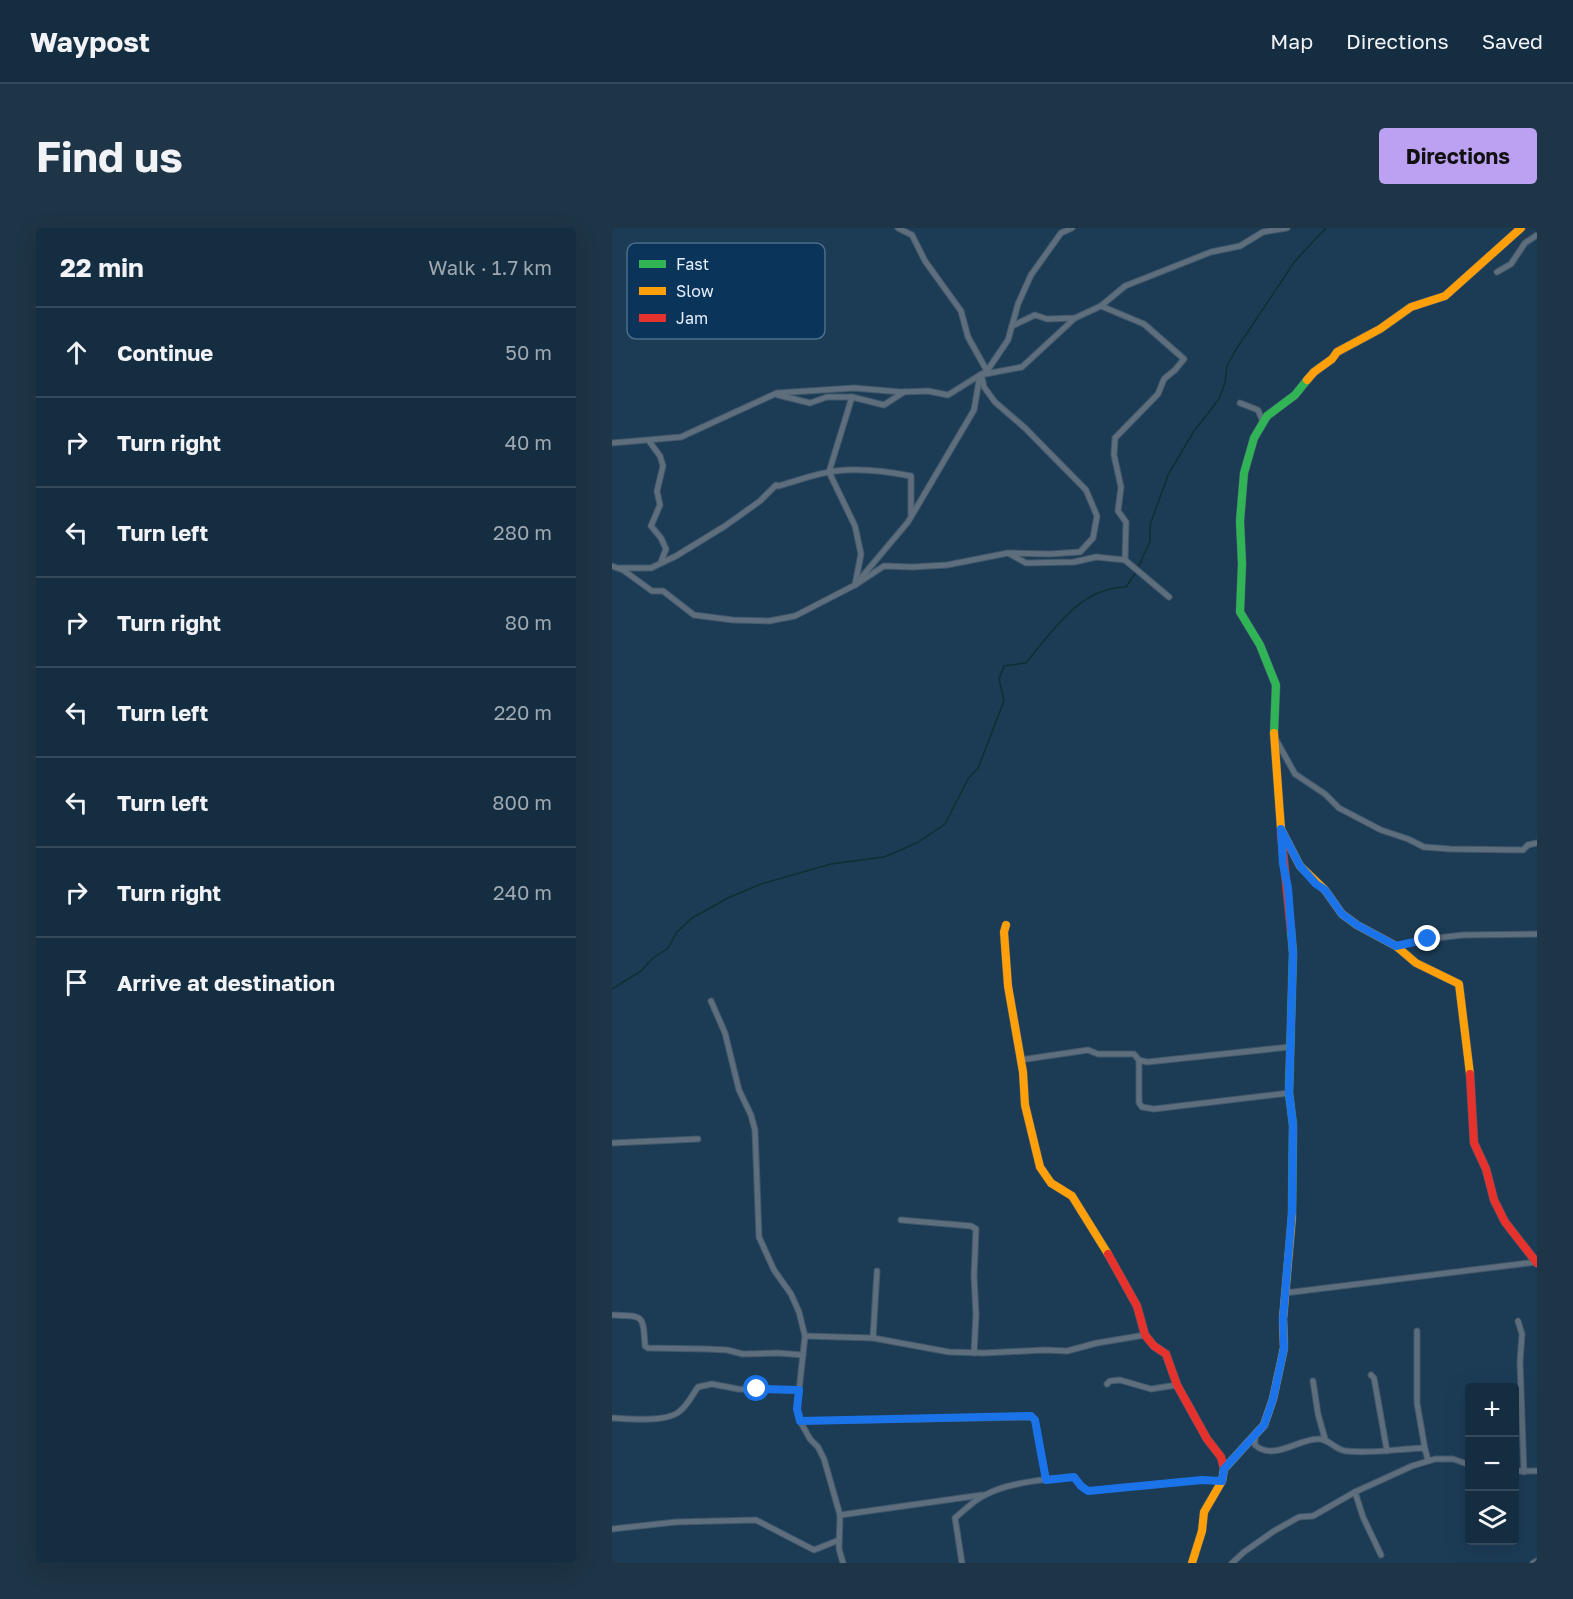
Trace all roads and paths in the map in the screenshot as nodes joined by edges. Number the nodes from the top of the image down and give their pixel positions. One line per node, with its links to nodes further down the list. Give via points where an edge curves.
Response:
1 (898, 228): 10 (street, via 912,235 925,261 961,311)
2 (1072, 228): 9 (street, via 1061,233 1031,275)
3 (1287, 228): 7 (street, via 1263,232 1240,246 1211,252 1125,285)
4 (1521, 228): 16 (street, via 1445,296 1411,307 1337,352)
5 (1537, 235): 6 (street, via 1525,243 1511,264)
6 (1497, 272)
7 (1101, 306): 8 (street); 22 (street, via 1144,324 1184,359 1164,379 1158,394 1115,438 1114,455 1121,487 1118,511 1126,522)
8 (1075, 318): 9 (street, via 1047,319 1035,315); 11 (street, via 1022,367)
9 (1012, 326): 10 (street, via 1008,340)
10 (987, 371): 11 (street)
11 (981, 375): 12 (street, via 948,394); 20 (street, via 974,410); 21 (street, via 995,402 1086,490 1096,516 1093,538 1080,552)
12 (905, 392): 13 (street, via 854,388); 14 (street, via 884,405)
13 (775, 394): 14 (street, via 810,403 827,397); 17 (street, via 681,437)
14 (852, 397): 19 (street)
15 (1240, 403): 16 (street, via 1258,410)
16 (1263, 422): 27 (street, via 1244,473 1240,612 1260,645 1276,685)
17 (649, 441): 18 (street); 23 (street, via 663,466 657,491 660,505 651,526 666,549)
18 (612, 443)
19 (829, 472): 20 (street, via 893,472 911,476); 23 (street, via 776,485 725,526); 25 (street, via 855,526 861,554)
20 (911, 516): 25 (street)
21 (1008, 552): 22 (street, via 1026,563 1074,562 1096,557); 25 (street, via 947,565 884,566)
22 (1125, 560): 26 (street)
23 (660, 564): 24 (street, via 651,568)
24 (615, 567): 25 (street, via 652,591 663,591 694,615 733,620 769,621 795,616)
25 (855, 585)
26 (1169, 597)
27 (1272, 732): 28 (street); 29 (street, via 1295,774 1339,808 1381,830 1424,847 1523,850)
28 (1281, 829): 32 (street, via 1300,866 1325,890 1342,914); 34 (street, via 1293,953)
29 (1537, 843)
30 (1006, 925): 35 (street, via 1008,986)
31 (1537, 934): 32 (street, via 1463,934)
32 (1396, 946): 41 (street, via 1416,963 1459,984 1471,1079 1474,1143 1500,1213)
33 (711, 1001): 48 (street, via 725,1033 739,1090 752,1115 759,1237 795,1303)
34 (1290, 1047): 36 (street); 37 (street)
35 (1020, 1060): 36 (street, via 1088,1050 1098,1054 1134,1054); 47 (street, via 1025,1105 1040,1167 1051,1182 1072,1196 1137,1306)
36 (1139, 1060): 37 (street, via 1142,1107 1154,1109)
37 (1289, 1093): 43 (street, via 1293,1125 1292,1212)
38 (698, 1139): 39 (street)
39 (612, 1143)
40 (901, 1220): 50 (street, via 976,1229)
41 (1537, 1263): 43 (street)
42 (877, 1270): 49 (street)
43 (1285, 1293): 59 (street, via 1280,1372 1270,1411)
44 (612, 1314): 51 (street, via 641,1318 648,1348)
45 (1518, 1321): 68 (street, via 1522,1334)
46 (1417, 1331): 61 (street, via 1416,1385)
47 (1145, 1335): 50 (street, via 1066,1351); 55 (street, via 1166,1354)
48 (805, 1336): 49 (street); 51 (street)
49 (873, 1338): 50 (street)
50 (974, 1353)
51 (802, 1355): 56 (street)
52 (1371, 1375): 62 (street)
53 (1313, 1381): 60 (street)
54 (1107, 1384): 55 (street, via 1120,1380 1151,1389)
55 (1177, 1385): 65 (street, via 1221,1457)
56 (799, 1390): 57 (street, via 738,1389 712,1384 698,1387 681,1412 670,1416); 58 (street)
57 (612, 1418)
58 (800, 1421): 69 (street, via 1031,1416); 73 (street, via 824,1459)
59 (1254, 1436): 60 (street, via 1255,1445 1269,1452 1304,1440); 65 (street)
60 (1325, 1439): 62 (street, via 1344,1451)
61 (1425, 1449): 62 (street); 63 (street)
62 (1387, 1451)
63 (1428, 1460): 64 (street, via 1453,1459); 71 (street)
64 (1465, 1463)
65 (1224, 1469): 70 (street)
66 (1519, 1471): 68 (street)
67 (1537, 1471): 68 (street)
68 (1524, 1472)
69 (1046, 1480): 70 (street, via 1074,1477 1088,1491); 72 (street)
70 (1222, 1481): 80 (street, via 1204,1512)
71 (1354, 1492): 76 (street); 81 (street, via 1313,1516 1299,1517 1274,1531)
72 (983, 1495): 73 (street); 79 (street, via 955,1518)
73 (840, 1515): 75 (street)
74 (612, 1529): 75 (street, via 756,1520 814,1550)
75 (839, 1540): 78 (street)
76 (1381, 1555)
77 (1537, 1561): 82 (street)
78 (843, 1563)
79 (962, 1563)
80 (1192, 1563)
81 (1232, 1563)
82 (1533, 1563)

